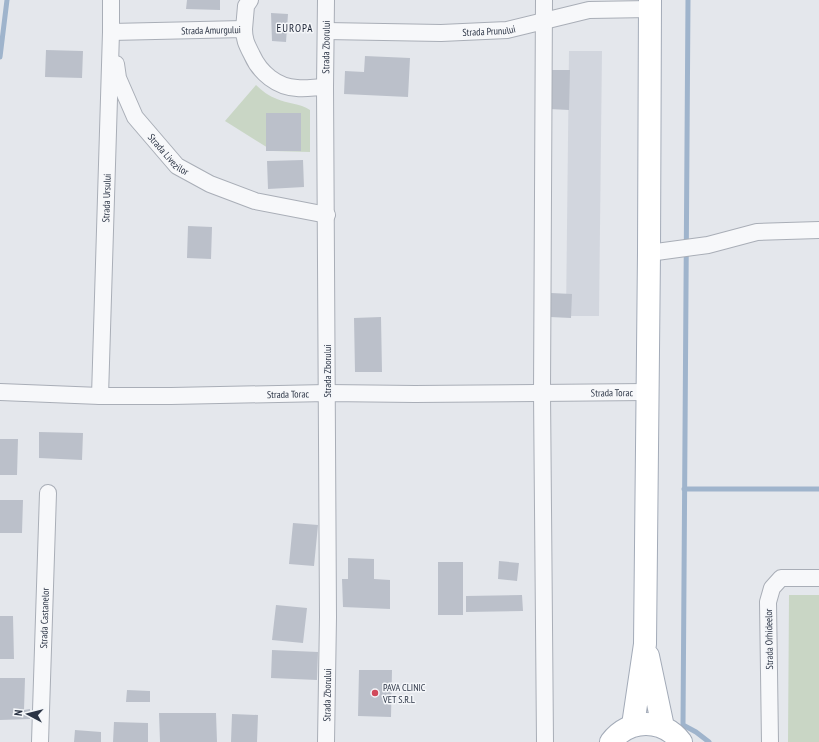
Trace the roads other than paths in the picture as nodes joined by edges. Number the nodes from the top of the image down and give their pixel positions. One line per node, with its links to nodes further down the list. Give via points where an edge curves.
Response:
1 (110, 0): 11 (street, Strada Ursului)
2 (120, 0): 11 (street, Strada Livezilor)
3 (250, 0): 9 (street, via 246,6)
4 (326, 0): 10 (street, Strada Zborului)
5 (544, 0): 8 (street)
6 (650, 4): 7 (street, Strada Prunului); 15 (main road)
7 (589, 5): 8 (street, Strada Prunului)
8 (544, 21): 10 (street, Strada Prunului, via 507,30 441,33); 17 (street)
9 (244, 29): 11 (street, Strada Amurgului); 12 (street, Strada Amurgului, via 244,39 256,63 270,78 283,85 297,88)
10 (326, 31): 12 (street, Strada Zborului)
11 (111, 32): 13 (street, Strada Livezilor, via 118,78 135,117 177,166 210,184 255,202); 20 (street, Strada Ursului)
12 (325, 87): 13 (street, Strada Zborului)
13 (327, 215): 19 (street, Strada Zborului)
14 (819, 230): 15 (street, via 757,232 708,245)
15 (649, 253): 18 (main road)
16 (0, 392): 20 (street, Strada Torac)
17 (542, 392): 18 (street, Strada Torac); 19 (street, Strada Torac); 28 (street)
18 (647, 392): 23 (main road)
19 (327, 393): 20 (street, Strada Torac); 27 (street, Strada Zborului)
20 (100, 396)
21 (48, 493): 26 (street, Strada Castanelor)
22 (819, 578): 31 (street, Strada Orhideelor, via 781,578 772,588 768,602)
23 (645, 644): 24 (main road); 25 (main road)
24 (633, 725): 25 (main road); 29 (main road, via 617,734)
25 (663, 727): 30 (main road)
26 (40, 742)
27 (326, 742)
28 (545, 742)
29 (611, 742)
30 (681, 742)
31 (770, 742)

